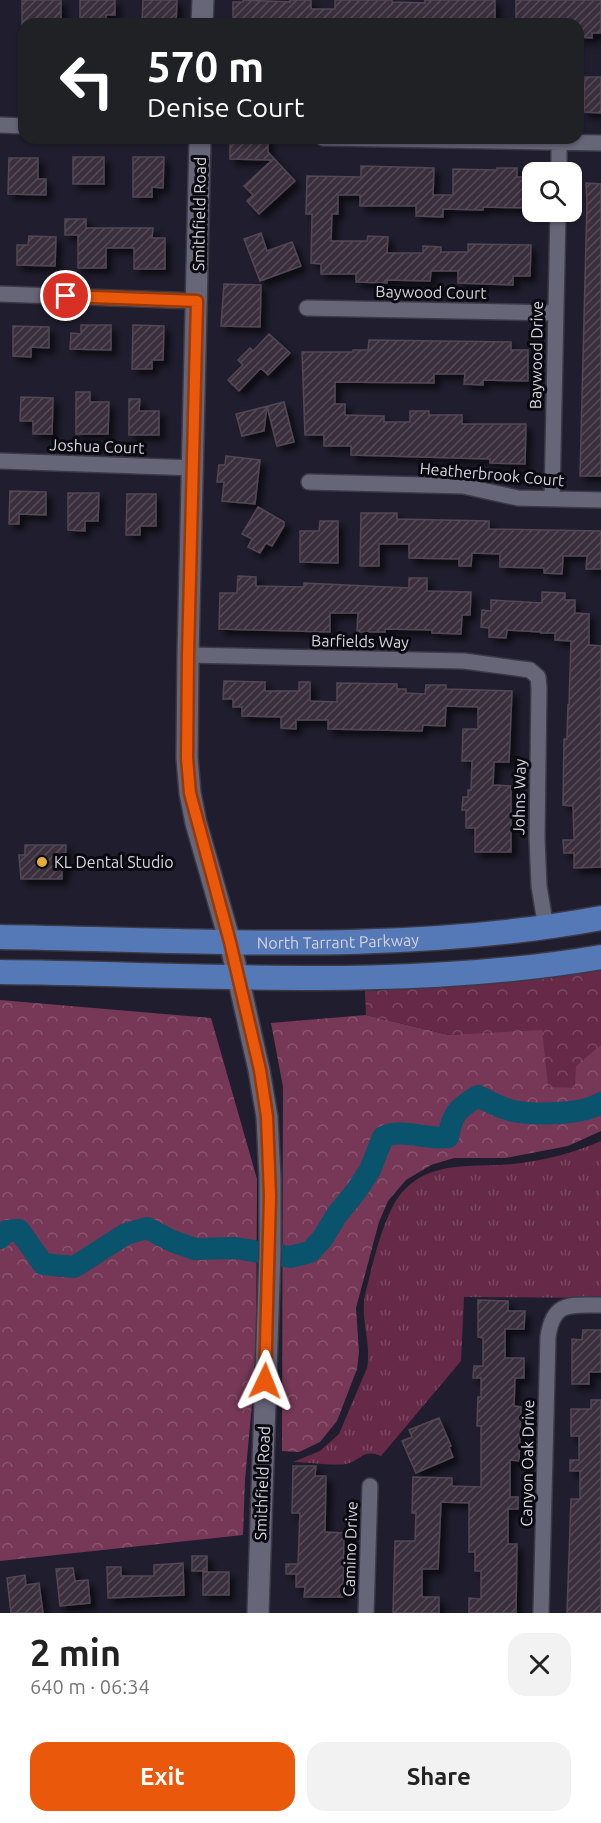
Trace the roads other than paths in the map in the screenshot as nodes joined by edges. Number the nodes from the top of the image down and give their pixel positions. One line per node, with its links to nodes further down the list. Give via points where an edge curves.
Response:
1 (203, 0): 2 (main road)
2 (202, 18)
3 (0, 125): 4 (street)
4 (18, 126)
5 (584, 143): 6 (street)
6 (601, 143)
7 (201, 144): 12 (main road, Smithfield Road)
8 (559, 144): 9 (street)
9 (559, 162)
10 (558, 222): 14 (street, Baywood Drive)
11 (0, 294): 12 (street)
12 (197, 301): 16 (main road, Smithfield Road)
13 (307, 308): 14 (street, Baywood Court)
14 (555, 313): 18 (street, Baywood Drive)
15 (0, 461): 16 (street, Joshua Court)
16 (194, 468): 20 (main road, Smithfield Road)
17 (309, 482): 18 (street, Heatherbrook Court, via 463,486 518,498)
18 (552, 499): 19 (street, Heatherbrook Court)
19 (601, 500)
20 (188, 655): 21 (street, Barfields Way, via 464,661); 25 (main road, Smithfield Road, via 190,793)
21 (530, 669): 23 (street, Johns Way, via 538,677 539,688 537,838)
22 (601, 918): 23 (main road, North Tarrant Parkway)
23 (546, 928): 25 (main road, North Tarrant Parkway, via 448,937)
24 (0, 937): 25 (main road, North Tarrant Parkway)
25 (230, 942): 28 (main road, Smithfield Road)
26 (601, 957): 28 (main road, via 462,974 363,979)
27 (0, 972): 28 (main road)
28 (238, 978): 31 (main road, Smithfield Road, via 260,1070 270,1178)
29 (601, 1305): 33 (street, Canyon Oak Drive, via 570,1305 550,1322)
30 (370, 1486): 32 (street, Camino Drive)
31 (258, 1613)
32 (366, 1613)
33 (541, 1613)

